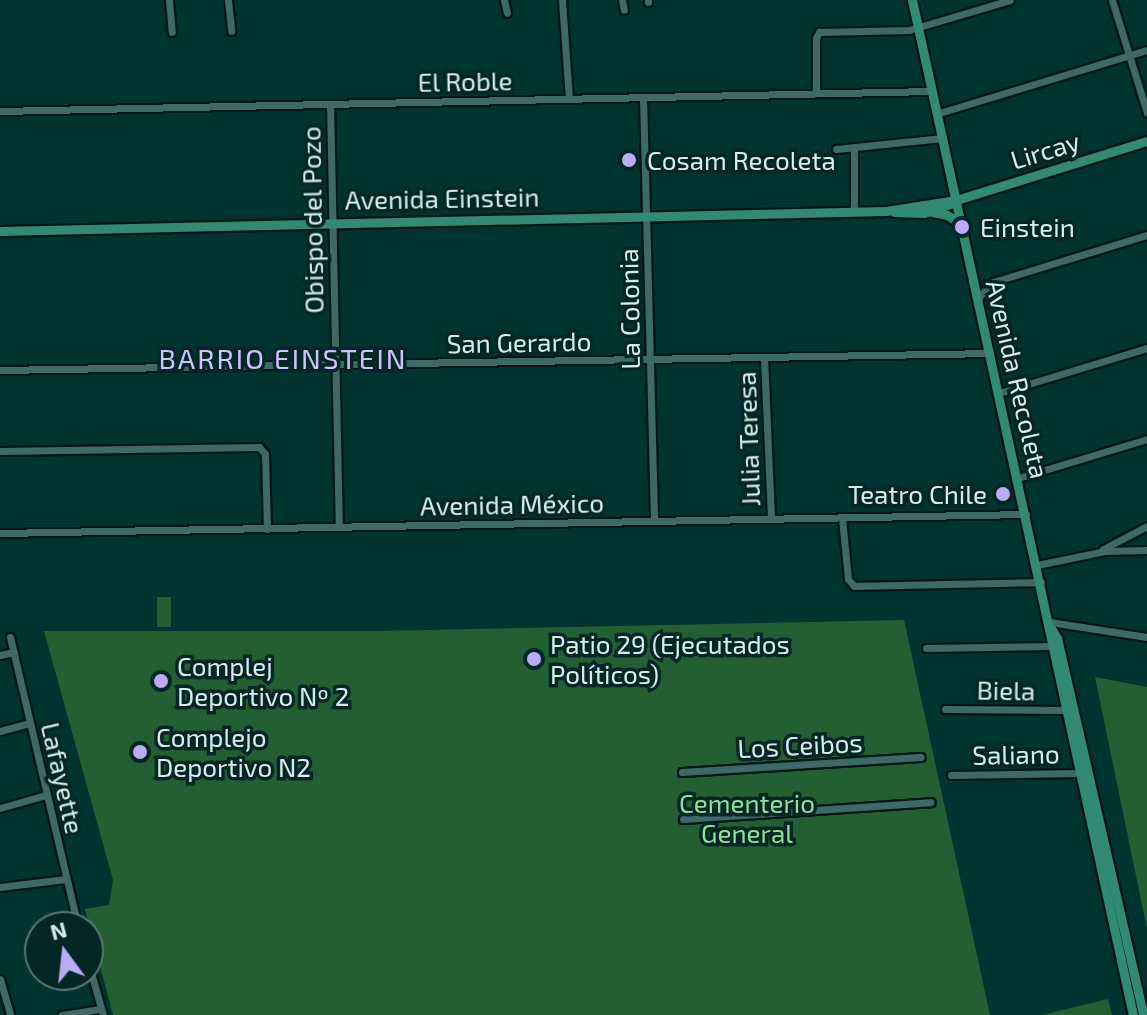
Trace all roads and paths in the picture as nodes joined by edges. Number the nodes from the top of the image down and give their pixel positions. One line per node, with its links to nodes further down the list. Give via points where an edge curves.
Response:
1 (169, 0): 13 (street)
2 (228, 0): 12 (street)
3 (504, 0): 10 (street)
4 (562, 0): 19 (street)
5 (622, 0): 9 (street)
6 (912, 0): 11 (main road, Avenida Recoleta)
7 (1010, 0): 11 (street)
8 (1112, 0): 15 (street)
9 (624, 10)
10 (507, 13)
11 (918, 28): 16 (main road, Avenida Recoleta); 17 (street, via 819,32)
12 (231, 31)
13 (172, 32)
14 (1147, 50): 15 (street)
15 (1130, 56): 22 (street); 23 (street)
16 (931, 91): 17 (street, El Roble); 23 (main road, Avenida Recoleta)
17 (816, 93): 18 (street, El Roble)
18 (643, 97): 19 (street, El Roble); 32 (street, La Colonia)
19 (569, 99): 20 (street, El Roble)
20 (330, 104): 21 (street, El Roble); 33 (street, Obispo del Pozo)
21 (0, 111)
22 (1147, 113)
23 (936, 114): 24 (main road, Avenida Recoleta)
24 (942, 138): 26 (street); 28 (main road, Avenida Recoleta)
25 (1147, 141): 28 (main road, Lircay)
26 (854, 147): 27 (street); 30 (street)
27 (836, 149)
28 (956, 200): 29 (main road, Avenida Einstein); 31 (main road, Avenida Einstein); 34 (main road, Avenida Recoleta)
29 (886, 211): 30 (main road, Avenida Einstein); 31 (main road, Avenida Einstein)
30 (854, 212): 32 (main road, Avenida Einstein)
31 (924, 213): 34 (main road, via 944,214)
32 (646, 215): 33 (main road, Avenida Einstein); 43 (street, La Colonia)
33 (332, 223): 35 (main road, Avenida Einstein); 44 (street, Obispo del Pozo)
34 (961, 224): 37 (main road, Avenida Recoleta)
35 (0, 231)
36 (1147, 235): 38 (street)
37 (973, 276): 38 (street); 39 (main road, Avenida Recoleta)
38 (993, 282): 39 (street)
39 (978, 298): 41 (main road, Avenida Recoleta)
40 (1147, 348): 46 (street)
41 (990, 353): 42 (street, San Gerardo); 46 (main road, Avenida Recoleta)
42 (764, 357): 43 (street, San Gerardo); 52 (street, Julia Teresa)
43 (650, 360): 44 (street, San Gerardo); 53 (street, La Colonia)
44 (335, 365): 45 (street, San Gerardo); 55 (street, Obispo del Pozo)
45 (0, 370)
46 (999, 393): 49 (main road, Avenida Recoleta)
47 (1147, 439): 49 (street)
48 (0, 451): 56 (street, via 259,447 265,454)
49 (1018, 478): 50 (main road, Avenida Recoleta)
50 (1026, 514): 51 (street, Avenida México); 62 (main road, Avenida Recoleta)
51 (842, 518): 52 (street, Avenida México); 63 (street, via 848,579 854,586)
52 (771, 519): 53 (street, Avenida México)
53 (654, 521): 55 (street, Avenida México)
54 (1147, 526): 58 (street)
55 (339, 527): 56 (street, Avenida México)
56 (267, 529): 57 (street, Avenida México)
57 (0, 533)
58 (1127, 536): 59 (street); 61 (street)
59 (1131, 550): 60 (street); 61 (street)
60 (1147, 550)
61 (1096, 553): 62 (street)
62 (1037, 565): 63 (main road, Avenida Recoleta)
63 (1041, 582): 64 (main road, Avenida Recoleta)
64 (1050, 625): 66 (street); 67 (main road, Avenida Recoleta); 92 (main road, Avenida Recoleta)
65 (10, 637): 69 (street, Lafayette)
66 (1147, 637)
67 (1052, 646): 68 (street); 72 (main road, Avenida Recoleta)
68 (926, 648)
69 (14, 652): 70 (street); 73 (street, Lafayette)
70 (0, 655)
71 (945, 709): 72 (street, Biela)
72 (1067, 710): 77 (main road, Avenida Recoleta)
73 (30, 723): 74 (street); 79 (street, Lafayette)
74 (0, 731)
75 (921, 757): 76 (street, Los Ceibos)
76 (682, 772)
77 (1081, 773): 78 (street, Saliano); 91 (main road, Avenida Recoleta)
78 (951, 775)
79 (46, 795): 81 (street); 83 (street, Lafayette)
80 (930, 802): 82 (street)
81 (0, 808)
82 (683, 819)
83 (66, 879): 84 (street); 85 (street, Lafayette)
84 (0, 887)
85 (74, 911)
86 (0, 979): 89 (street)
87 (96, 991): 88 (street)
88 (102, 1012): 90 (street)
89 (10, 1015)
90 (62, 1015)
91 (1133, 1015)
92 (1143, 1015)

